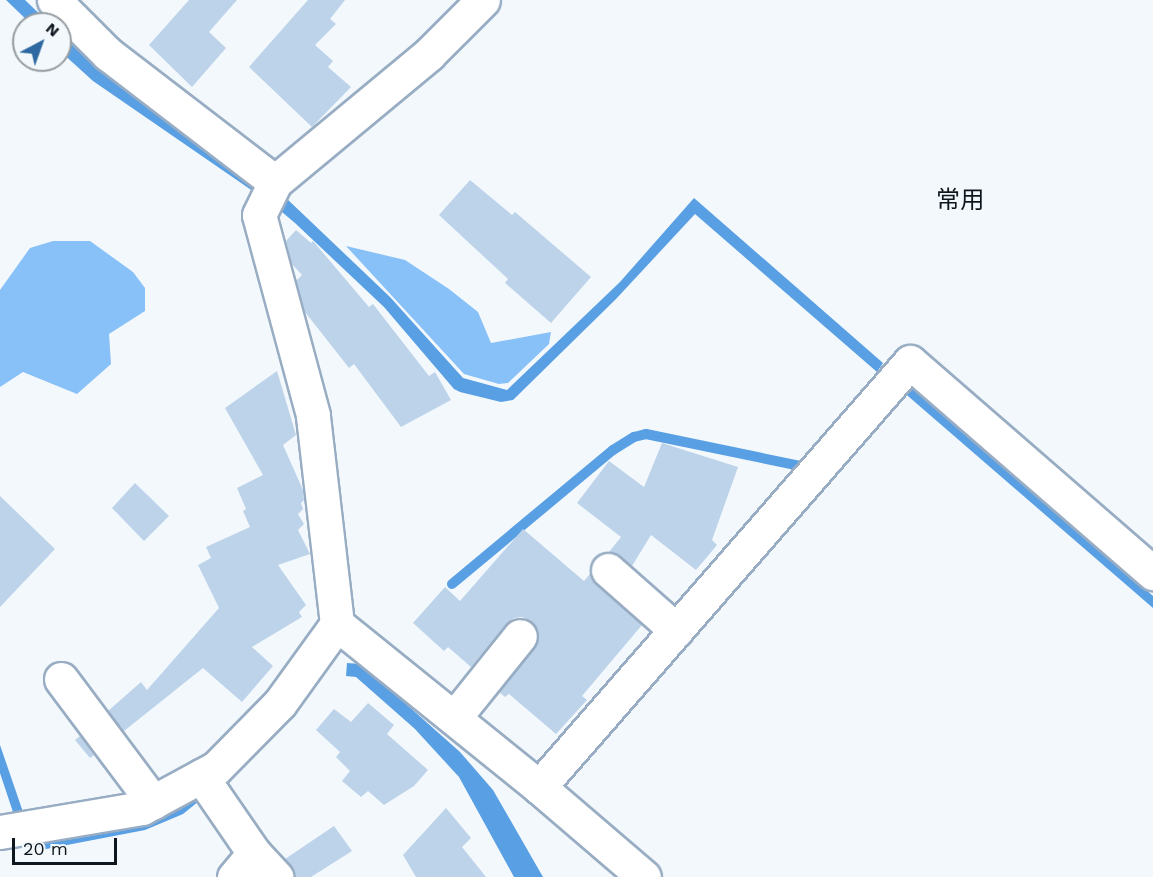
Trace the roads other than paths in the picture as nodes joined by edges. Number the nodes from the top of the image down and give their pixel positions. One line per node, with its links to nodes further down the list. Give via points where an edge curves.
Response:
1 (54, 0): 3 (street, via 108,54)
2 (483, 0): 3 (street, via 429,54)
3 (275, 182): 6 (street, via 259,215 313,415)
4 (608, 570): 7 (street)
5 (1153, 573): 7 (street, via 910,362)
6 (337, 624): 10 (street); 11 (street, via 280,704 216,768)
7 (676, 630): 12 (street)
8 (520, 636): 10 (street)
9 (61, 679): 13 (street)
10 (454, 718): 12 (street)
11 (201, 776): 13 (street); 15 (street)
12 (539, 787): 17 (street)
13 (153, 802): 14 (street, via 142,808)
14 (0, 832)
15 (244, 865): 16 (street)
16 (276, 877)
17 (644, 877)

